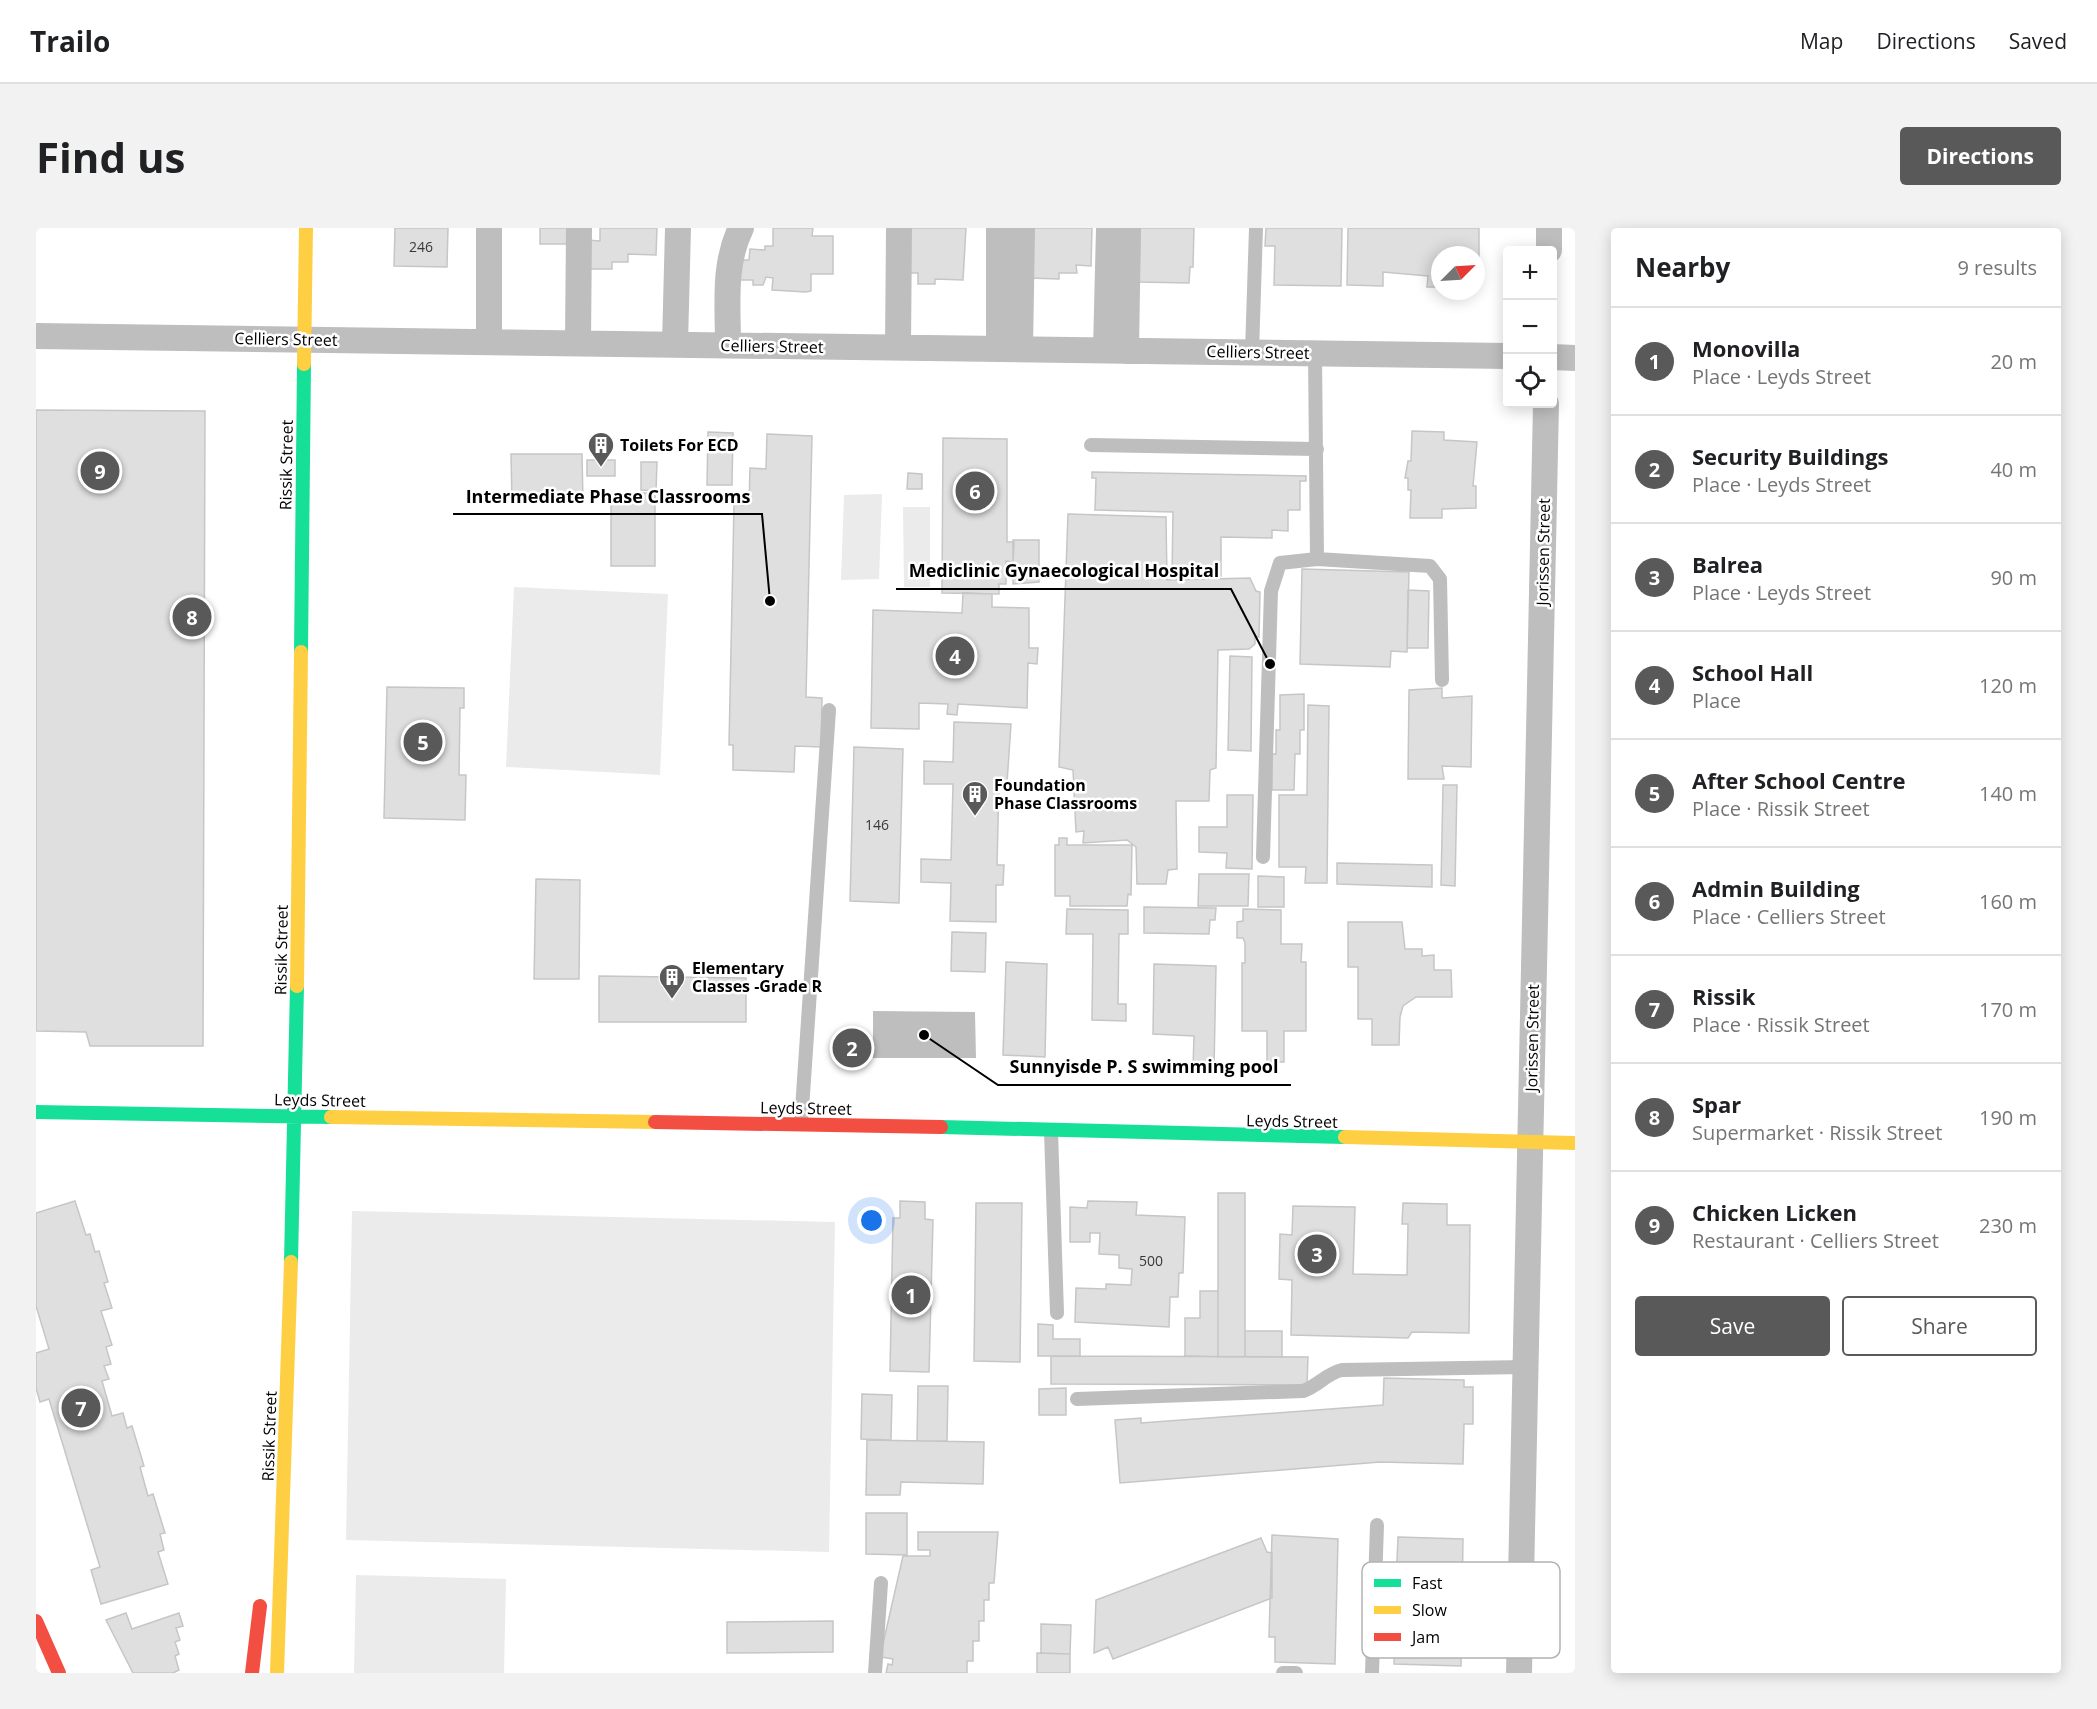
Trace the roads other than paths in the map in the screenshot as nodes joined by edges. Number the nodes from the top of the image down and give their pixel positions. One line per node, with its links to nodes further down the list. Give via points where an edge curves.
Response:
1 (306, 228): 15 (main road, Rissik Street)
2 (489, 228): 16 (street)
3 (579, 228): 17 (street)
4 (678, 228): 18 (street)
5 (741, 228): 19 (street, via 728,272)
6 (899, 228): 20 (street)
7 (999, 228): 21 (street)
8 (1022, 228): 21 (street)
9 (1109, 228): 22 (street)
10 (1128, 228): 22 (street)
11 (1256, 228): 23 (lane)
12 (1549, 228): 13 (street)
13 (1549, 246)
14 (36, 336): 15 (street, Celliers Street)
15 (303, 339): 16 (street, Celliers Street); 36 (main road, Rissik Street)
16 (489, 342): 17 (street, Celliers Street)
17 (578, 343): 18 (street, Celliers Street)
18 (675, 344): 19 (street, Celliers Street)
19 (728, 345): 20 (street, Celliers Street)
20 (898, 347): 21 (street, Celliers Street)
21 (1009, 349): 22 (street, Celliers Street)
22 (1116, 350): 23 (street, Celliers Street)
23 (1252, 352): 24 (street, Celliers Street)
24 (1315, 353): 25 (street, Celliers Street); 30 (lane)
25 (1503, 356)
26 (1557, 357): 27 (street)
27 (1575, 358)
28 (1546, 408): 39 (street, Jorissen Street)
29 (1091, 444): 30 (lane)
30 (1317, 449): 31 (lane)
31 (1317, 559): 32 (lane, via 1423,565 1435,570 1440,579); 34 (lane, via 1280,563 1271,591)
32 (1442, 680)
33 (829, 710): 37 (lane)
34 (1263, 857)
35 (36, 1112): 36 (main road, Leyds Street)
36 (296, 1116): 37 (main road, Leyds Street); 44 (main road, Rissik Street)
37 (801, 1124): 38 (main road, Leyds Street)
38 (1052, 1131): 39 (main road, Leyds Street); 41 (lane)
39 (1530, 1143): 40 (main road, Leyds Street); 42 (street, Jorissen Street)
40 (1575, 1143)
41 (1057, 1313)
42 (1525, 1367): 43 (lane, via 1342,1370 1304,1391); 47 (street, Jorissen Street)
43 (1077, 1399)
44 (283, 1518): 48 (main road); 56 (main road, Rissik Street)
45 (1377, 1525): 46 (lane)
46 (1376, 1562)
47 (1521, 1562)
48 (265, 1573)
49 (881, 1583): 57 (lane)
50 (262, 1593): 55 (main road)
51 (36, 1621): 54 (main road)
52 (1373, 1658): 60 (lane)
53 (1519, 1658): 61 (street, Jorissen Street)
54 (59, 1673)
55 (252, 1673)
56 (277, 1673)
57 (875, 1673)
58 (1283, 1673): 59 (lane)
59 (1296, 1673)
60 (1372, 1673)
61 (1519, 1673)

